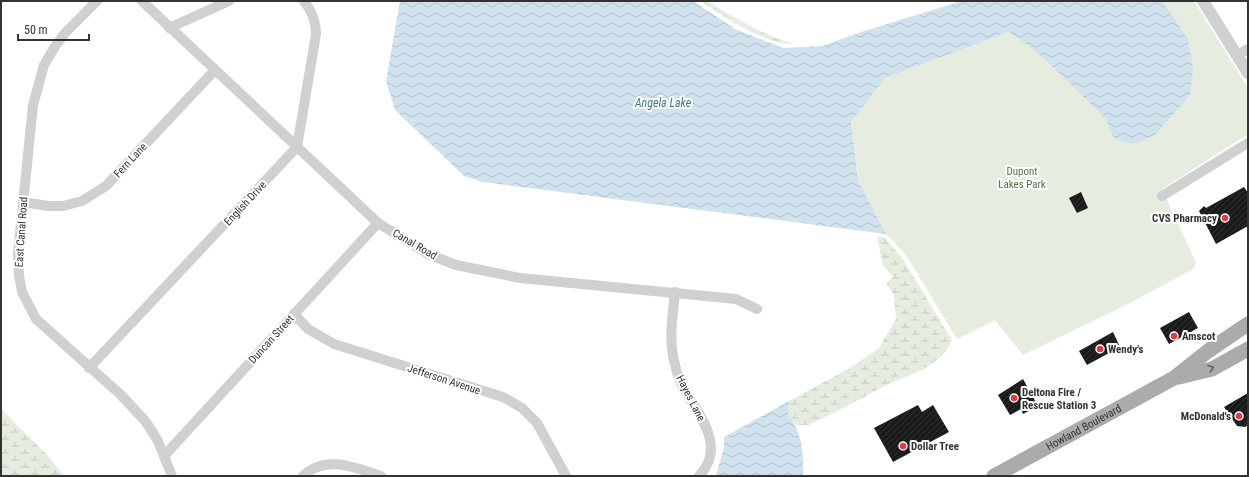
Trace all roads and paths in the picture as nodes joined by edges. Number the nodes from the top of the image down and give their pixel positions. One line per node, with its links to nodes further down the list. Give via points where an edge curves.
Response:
1 (97, 1): 14 (street, East Canal Road, via 65,33 44,65 33,105)
2 (142, 1): 6 (street)
3 (230, 1): 6 (street)
4 (304, 1): 12 (street, via 310,8 316,25 316,34)
5 (1203, 1): 8 (street)
6 (169, 28): 9 (street, Canal Road)
7 (1248, 49): 8 (street)
8 (1237, 55): 10 (street)
9 (214, 71): 12 (street, Canal Road); 14 (street, Fern Lane, via 106,186 82,201 63,206)
10 (1248, 73)
11 (1248, 143): 13 (street)
12 (297, 147): 15 (street, Canal Road); 21 (street, English Drive)
13 (1162, 196)
14 (23, 202): 21 (street, East Canal Road, via 18,253 18,276 22,292 36,319)
15 (378, 222): 16 (street, Canal Road, via 428,254 456,265 485,272 520,278); 18 (street, Duncan Street)
16 (675, 292): 17 (street, Canal Road, via 736,299); 28 (street, Hayes Lane, via 671,338 673,357 680,382 703,420 710,438 710,453)
17 (757, 309)
18 (294, 314): 23 (street, Duncan Street); 27 (street, Jefferson Avenue, via 308,329 334,344 503,397 522,408 537,423)
19 (1248, 324): 22 (main road, Howland Boulevard)
20 (1248, 349): 22 (main road, Howland Boulevard, one-way to 20, via 1212,369)
21 (89, 368): 23 (street, East Canal Road, via 121,395 146,422)
22 (1174, 378): 29 (main road, Howland Boulevard)
23 (164, 456): 24 (street, East Canal Road)
24 (172, 476)
25 (303, 476): 26 (street, via 330,463 348,465)
26 (381, 476)
27 (566, 476)
28 (699, 476)
29 (994, 476)

